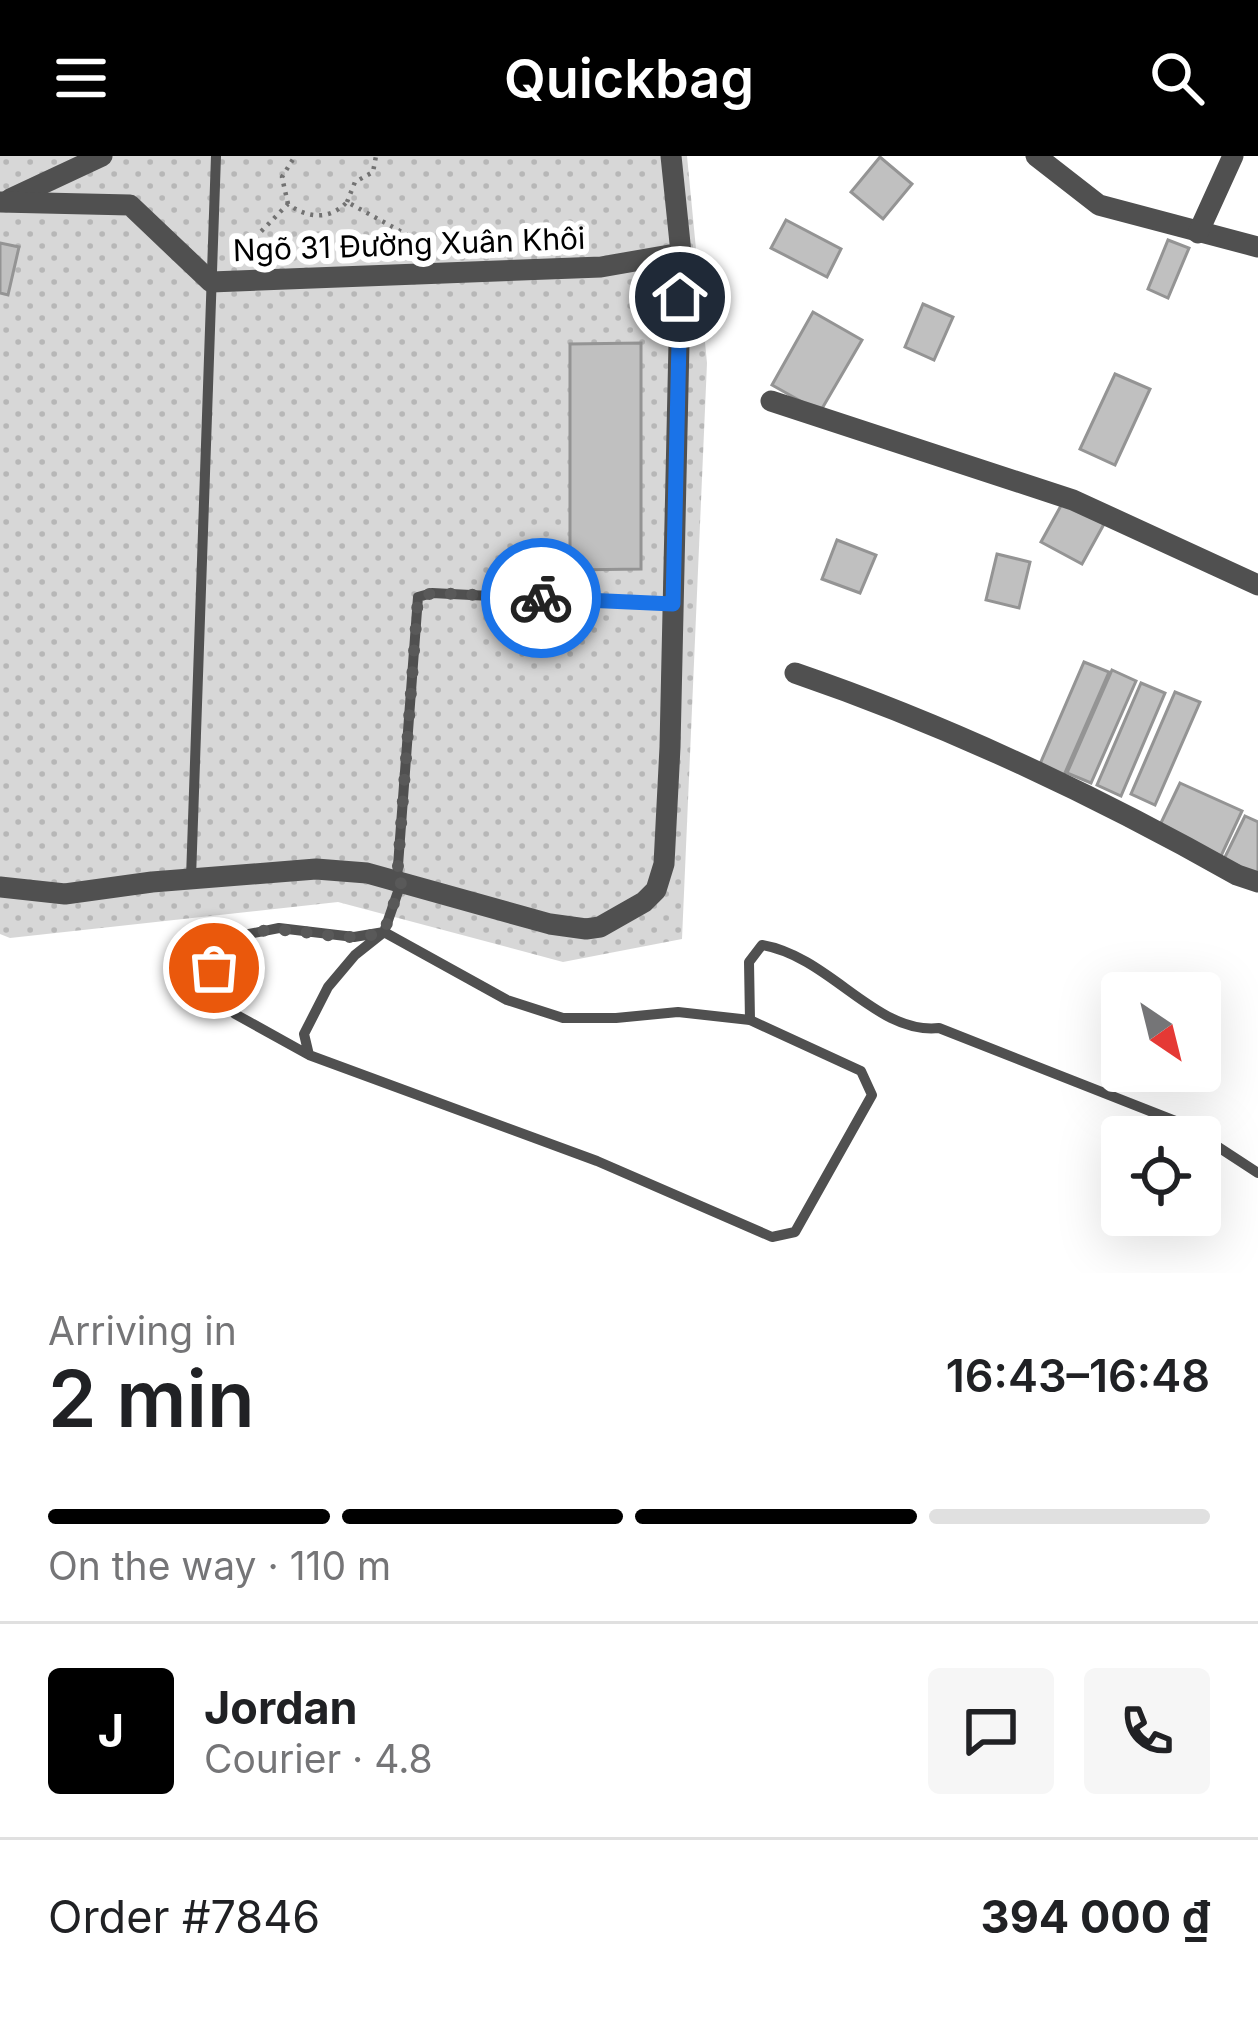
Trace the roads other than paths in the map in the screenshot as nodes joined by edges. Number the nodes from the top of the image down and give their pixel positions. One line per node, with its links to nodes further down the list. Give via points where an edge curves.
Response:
1 (102, 156): 6 (street)
2 (216, 156): 10 (lane)
3 (671, 156): 9 (street)
4 (1036, 156): 7 (street, via 1099,206)
5 (1233, 156): 7 (street)
6 (6, 196): 10 (street, Ngõ 31 Đường Xuân Khôi, via 130,205)
7 (1198, 233): 8 (street)
8 (1258, 247)
9 (680, 253): 10 (street, Ngõ 31 Đường Xuân Khôi, via 601,267); 13 (street)
10 (211, 282): 15 (lane)
11 (770, 400): 12 (street, via 1073,500)
12 (1258, 584)
13 (673, 604): 16 (lane, via 418,598); 16 (street, via 664,864 656,890 586,929)
14 (795, 673): 17 (street, via 1000,753)
15 (190, 878): 16 (street, via 316,869); 18 (street, via 65,894)
16 (400, 879): 19 (lane)
17 (1258, 882)
18 (0, 887)
19 (384, 932): 20 (lane, via 508,1000 563,1018 678,1012); 21 (lane, via 328,987 304,1034); 21 (lane, via 354,938 279,928 224,948 214,968 227,1005)
20 (750, 1020): 21 (lane, via 861,1071 872,1095 795,1232 772,1237 597,1161); 22 (lane, via 749,962 762,945 784,949 916,1030 939,1028 1183,1124)
21 (309, 1055)
22 (1258, 1173)

